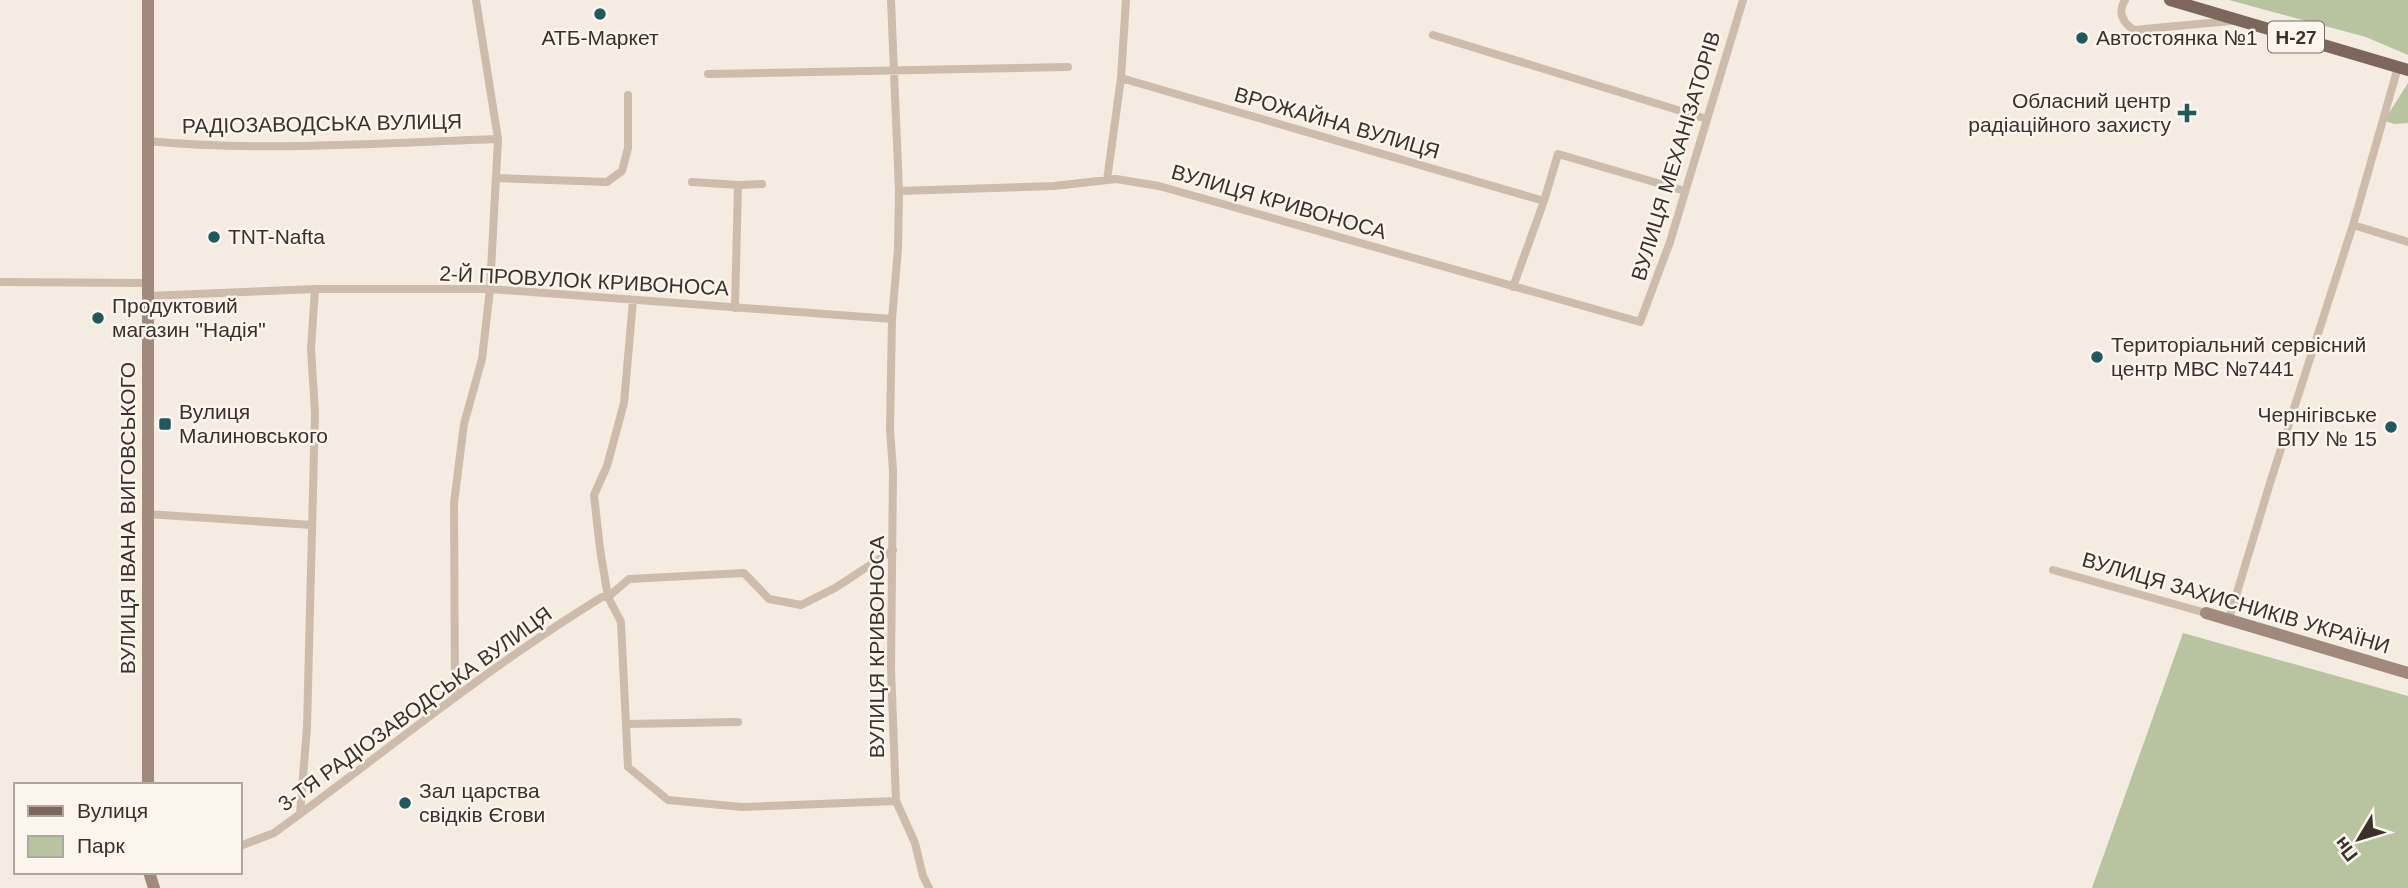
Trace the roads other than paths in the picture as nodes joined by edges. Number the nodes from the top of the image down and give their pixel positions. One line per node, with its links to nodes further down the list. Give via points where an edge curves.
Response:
1 (148, 0): 18 (street, ВУЛИЦЯ ІВАНА ВИГОВСЬКОГО)
2 (476, 0): 17 (street)
3 (891, 0): 12 (street, ВУЛИЦЯ КРИВОНОСА)
4 (1126, 0): 14 (street)
5 (1743, 0): 16 (street, ВУЛИЦЯ МЕХАНІЗАТОРІВ)
6 (2125, 0): 8 (street, via 2121,14 2134,30)
7 (2170, 0): 8 (main road, Н-27)
8 (2238, 20): 11 (main road, Н-27)
9 (1433, 35): 16 (street)
10 (1068, 67): 12 (street)
11 (2403, 68): 27 (street)
12 (893, 71): 13 (street); 24 (street, ВУЛИЦЯ КРИВОНОСА)
13 (708, 74)
14 (1121, 78): 20 (street); 26 (street, ВРОЖАЙНА ВУЛИЦЯ)
15 (628, 95): 19 (street, via 628,148 622,171 607,182)
16 (1707, 119): 25 (street, ВУЛИЦЯ МЕХАНІЗАТОРІВ)
17 (498, 139): 18 (street, РАДІОЗАВОДСЬКА ВУЛИЦЯ, via 288,146); 19 (street)
18 (147, 141): 31 (street, ВУЛИЦЯ ІВАНА ВИГОВСЬКОГО)
19 (496, 177): 33 (street)
20 (1107, 180): 24 (street, ВУЛИЦЯ КРИВОНОСА); 30 (street, ВУЛИЦЯ КРИВОНОСА, via 1159,186)
21 (692, 183): 23 (street)
22 (762, 184): 23 (street)
23 (738, 185): 35 (street)
24 (899, 191): 36 (street, ВУЛИЦЯ КРИВОНОСА)
25 (1685, 191): 26 (street, via 1558,154); 37 (street, ВУЛИЦЯ МЕХАНІЗАТОРІВ)
26 (1544, 201): 30 (street)
27 (2353, 225): 28 (street); 44 (street)
28 (2408, 242)
29 (0, 282): 31 (street, 2-Й ПРОВУЛОК КРИВОНОСА)
30 (1513, 286): 37 (street, ВУЛИЦЯ КРИВОНОСА)
31 (147, 289): 32 (street, 2-Й ПРОВУЛОК КРИВОНОСА); 38 (street, ВУЛИЦЯ ІВАНА ВИГОВСЬКОГО)
32 (315, 289): 33 (street, 2-Й ПРОВУЛОК КРИВОНОСА); 39 (street)
33 (490, 289): 34 (street, 2-Й ПРОВУЛОК КРИВОНОСА); 46 (street, via 482,359 464,424 454,503)
34 (633, 300): 35 (street, 2-Й ПРОВУЛОК КРИВОНОСА); 42 (street, via 624,403 594,495)
35 (735, 308): 36 (street, 2-Й ПРОВУЛОК КРИВОНОСА)
36 (892, 319): 40 (street, ВУЛИЦЯ КРИВОНОСА)
37 (1640, 322)
38 (147, 514): 39 (street); 49 (street, ВУЛИЦЯ ІВАНА ВИГОВСЬКОГО)
39 (312, 525): 51 (street)
40 (894, 550): 42 (street, 3-ТЯ РАДІОЗАВОДСЬКА ВУЛИЦЯ, via 801,606 769,599 744,573 629,579); 50 (street, ВУЛИЦЯ КРИВОНОСА, via 891,668)
41 (2053, 570): 43 (street, ВУЛИЦЯ ЗАХИСНИКІВ УКРАЇНИ)
42 (608, 597): 46 (street, 3-ТЯ РАДІОЗАВОДСЬКА ВУЛИЦЯ, via 555,626); 48 (street, via 621,622)
43 (2206, 613): 44 (street, ВУЛИЦЯ ЗАХИСНИКІВ УКРАЇНИ)
44 (2229, 619): 45 (street, ВУЛИЦЯ ЗАХИСНИКІВ УКРАЇНИ)
45 (2408, 673)
46 (455, 696): 51 (street, 3-ТЯ РАДІОЗАВОДСЬКА ВУЛИЦЯ)
47 (738, 722): 48 (street)
48 (626, 724): 50 (street, via 628,767 668,800 742,807)
49 (148, 783)
50 (896, 801): 53 (street, ВУЛИЦЯ КРИВОНОСА)
51 (300, 814): 52 (street, 3-ТЯ РАДІОЗАВОДСЬКА ВУЛИЦЯ, via 274,833)
52 (242, 845)
53 (929, 888)

